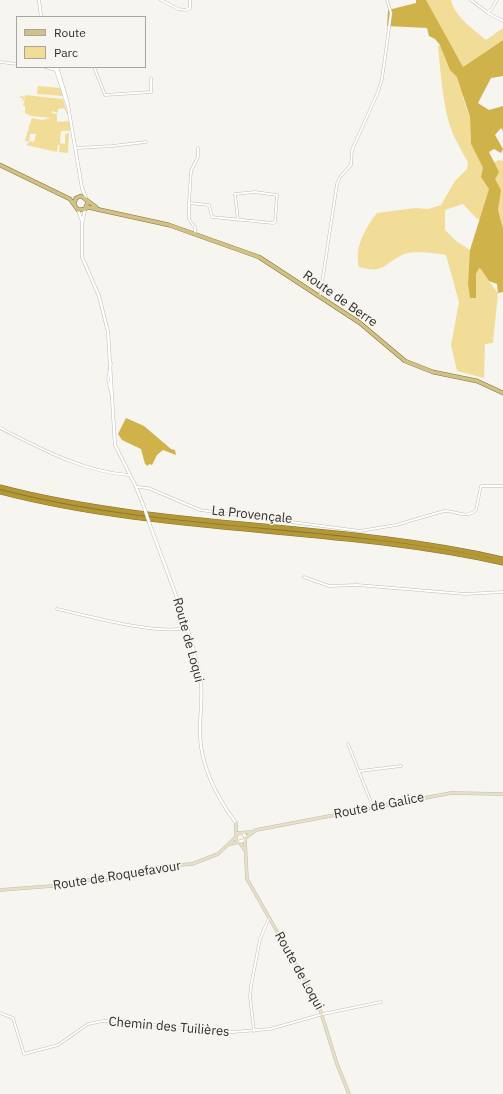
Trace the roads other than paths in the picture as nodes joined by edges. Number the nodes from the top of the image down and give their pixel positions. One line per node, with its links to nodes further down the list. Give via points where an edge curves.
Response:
1 (39, 0): 8 (street)
2 (161, 0): 3 (street, via 178,9 188,10 191,7)
3 (190, 0)
4 (387, 0): 30 (street, via 390,13 382,79 352,150 351,165 337,184)
5 (471, 0): 7 (street)
6 (498, 0): 7 (street)
7 (487, 12): 9 (street)
8 (41, 16)
9 (503, 21)
10 (0, 63): 11 (street)
11 (16, 64)
12 (54, 68): 16 (street, via 70,112)
13 (94, 68): 14 (street, via 105,95 151,92)
14 (151, 78)
15 (146, 142): 16 (street)
16 (77, 148): 19 (street)
17 (198, 148): 22 (street, via 198,157 191,171)
18 (0, 164): 20 (main road, via 64,194); 23 (main road, via 64,196)
19 (82, 188): 20 (street); 21 (street)
20 (78, 197): 21 (main road); 23 (main road)
21 (87, 200): 24 (main road); 27 (main road, Route de Berre, via 101,208)
22 (188, 203): 26 (street, via 209,205 212,218); 29 (street, via 189,218)
23 (74, 204): 25 (main road)
24 (86, 208): 25 (main road); 27 (main road, Route de Berre); 28 (street)
25 (78, 210): 28 (street)
26 (238, 220): 26 (street, via 235,194 255,192 277,195 275,222)
27 (162, 223): 29 (main road, Route de Berre)
28 (82, 224): 33 (street, Route de Loqui, via 82,257 102,306 108,332 115,445)
29 (195, 233): 30 (main road, Route de Berre, via 259,257)
30 (320, 296): 31 (main road, Route de Berre, via 360,323 405,361 433,372 477,382)
31 (503, 393)
32 (0, 428): 33 (street, via 66,460 115,474)
33 (129, 475): 36 (street, Route de Loqui)
34 (503, 486): 36 (street, via 481,486 476,510 471,513 460,515 444,510 396,525 360,531 200,510 148,488)
35 (0, 487): 38 (highway, La Provençale, via 128,512 389,540)
36 (136, 487): 43 (street, Route de Loqui, bridge)
37 (0, 492): 39 (highway, La Provençale, via 121,515 373,542)
38 (503, 559)
39 (503, 564)
40 (304, 577): 41 (street, via 329,586 468,594)
41 (503, 592)
42 (57, 609): 43 (street, via 134,626)
43 (187, 628): 49 (street, Route de Loqui, via 200,678 200,737 203,758 214,785)
44 (348, 744): 46 (street)
45 (401, 766): 46 (street)
46 (360, 771): 48 (street)
47 (503, 794): 48 (main road, Route de Galice, via 451,793)
48 (373, 807): 50 (main road, Route de Galice)
49 (236, 823): 51 (main road); 52 (main road)
50 (254, 831): 51 (main road, Route de Galice); 53 (main road)
51 (242, 833): 52 (main road, Route de Galice); 53 (street)
52 (236, 836): 54 (main road); 55 (main road)
53 (245, 839): 54 (street); 56 (main road)
54 (239, 842): 55 (main road); 56 (main road)
55 (229, 845): 57 (main road, Route de Roquefavour, via 214,857 192,864 164,866 108,880 84,880 52,886)
56 (245, 852): 58 (main road, Route de Loqui, via 246,874)
57 (0, 890)
58 (269, 918): 61 (main road, Route de Loqui, via 309,985); 62 (street, via 260,939 251,986)
59 (381, 1002): 61 (street, Chemin des Tuilières)
60 (0, 1013): 62 (street, Chemin des Tuilières, via 13,1018 24,1054 58,1045 88,1024 103,1021 124,1021 207,1031)
61 (323, 1014): 62 (street, Chemin des Tuilières, via 289,1025); 63 (main road, Route de Loqui, via 337,1064)
62 (254, 1030)
63 (349, 1094)

